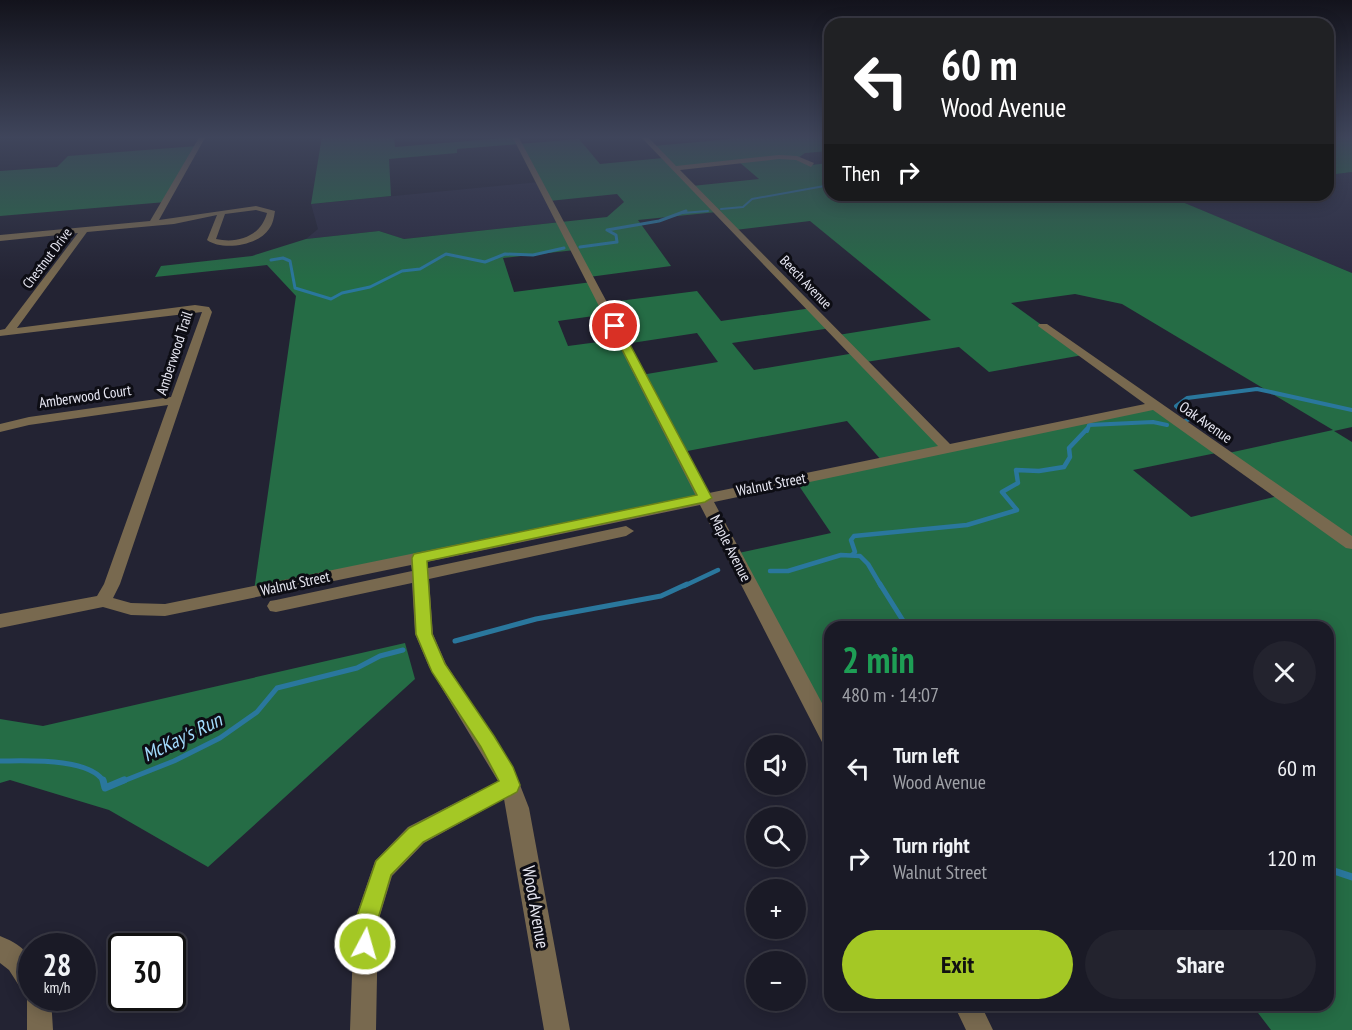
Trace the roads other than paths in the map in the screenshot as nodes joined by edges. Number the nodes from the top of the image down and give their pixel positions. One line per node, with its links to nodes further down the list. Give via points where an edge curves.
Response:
1 (175, 184): 5 (street)
2 (540, 184): 14 (street, Maple Avenue)
3 (690, 184): 13 (street, Beech Avenue)
4 (222, 212): 4 (street, via 261,208 271,213 261,233 220,243 211,238); 5 (street)
5 (153, 223): 6 (street)
6 (85, 230): 7 (street); 9 (street, Chestnut Drive)
7 (0, 238)
8 (1043, 326): 11 (street, Oak Avenue)
9 (4, 332): 10 (street, Amberwood Trail, via 205,309)
10 (176, 400): 12 (street, Amberwood Court); 19 (street, Amberwood Trail)
11 (1154, 406): 13 (street, Walnut Street); 16 (street, Oak Avenue)
12 (0, 428)
13 (948, 448): 14 (street, Walnut Street)
14 (705, 498): 17 (street, Walnut Street); 22 (street, Maple Avenue)
15 (626, 531): 18 (street)
16 (1352, 544)
17 (419, 558): 18 (street, Wood Avenue); 19 (street, Walnut Street, via 165,610 130,609)
18 (420, 577): 20 (street); 23 (street, Wood Avenue, via 424,634 438,667)
19 (103, 601): 21 (street, Walnut Street)
20 (276, 606)
21 (0, 621)
22 (824, 726)
23 (510, 785): 29 (street, via 416,835 383,869 366,922); 30 (street, Wood Avenue, via 518,808)
24 (0, 948): 25 (street)
25 (18, 961)
26 (39, 1011): 28 (street)
27 (970, 1011): 31 (street)
28 (40, 1030)
29 (363, 1030)
30 (557, 1030)
31 (980, 1030)

